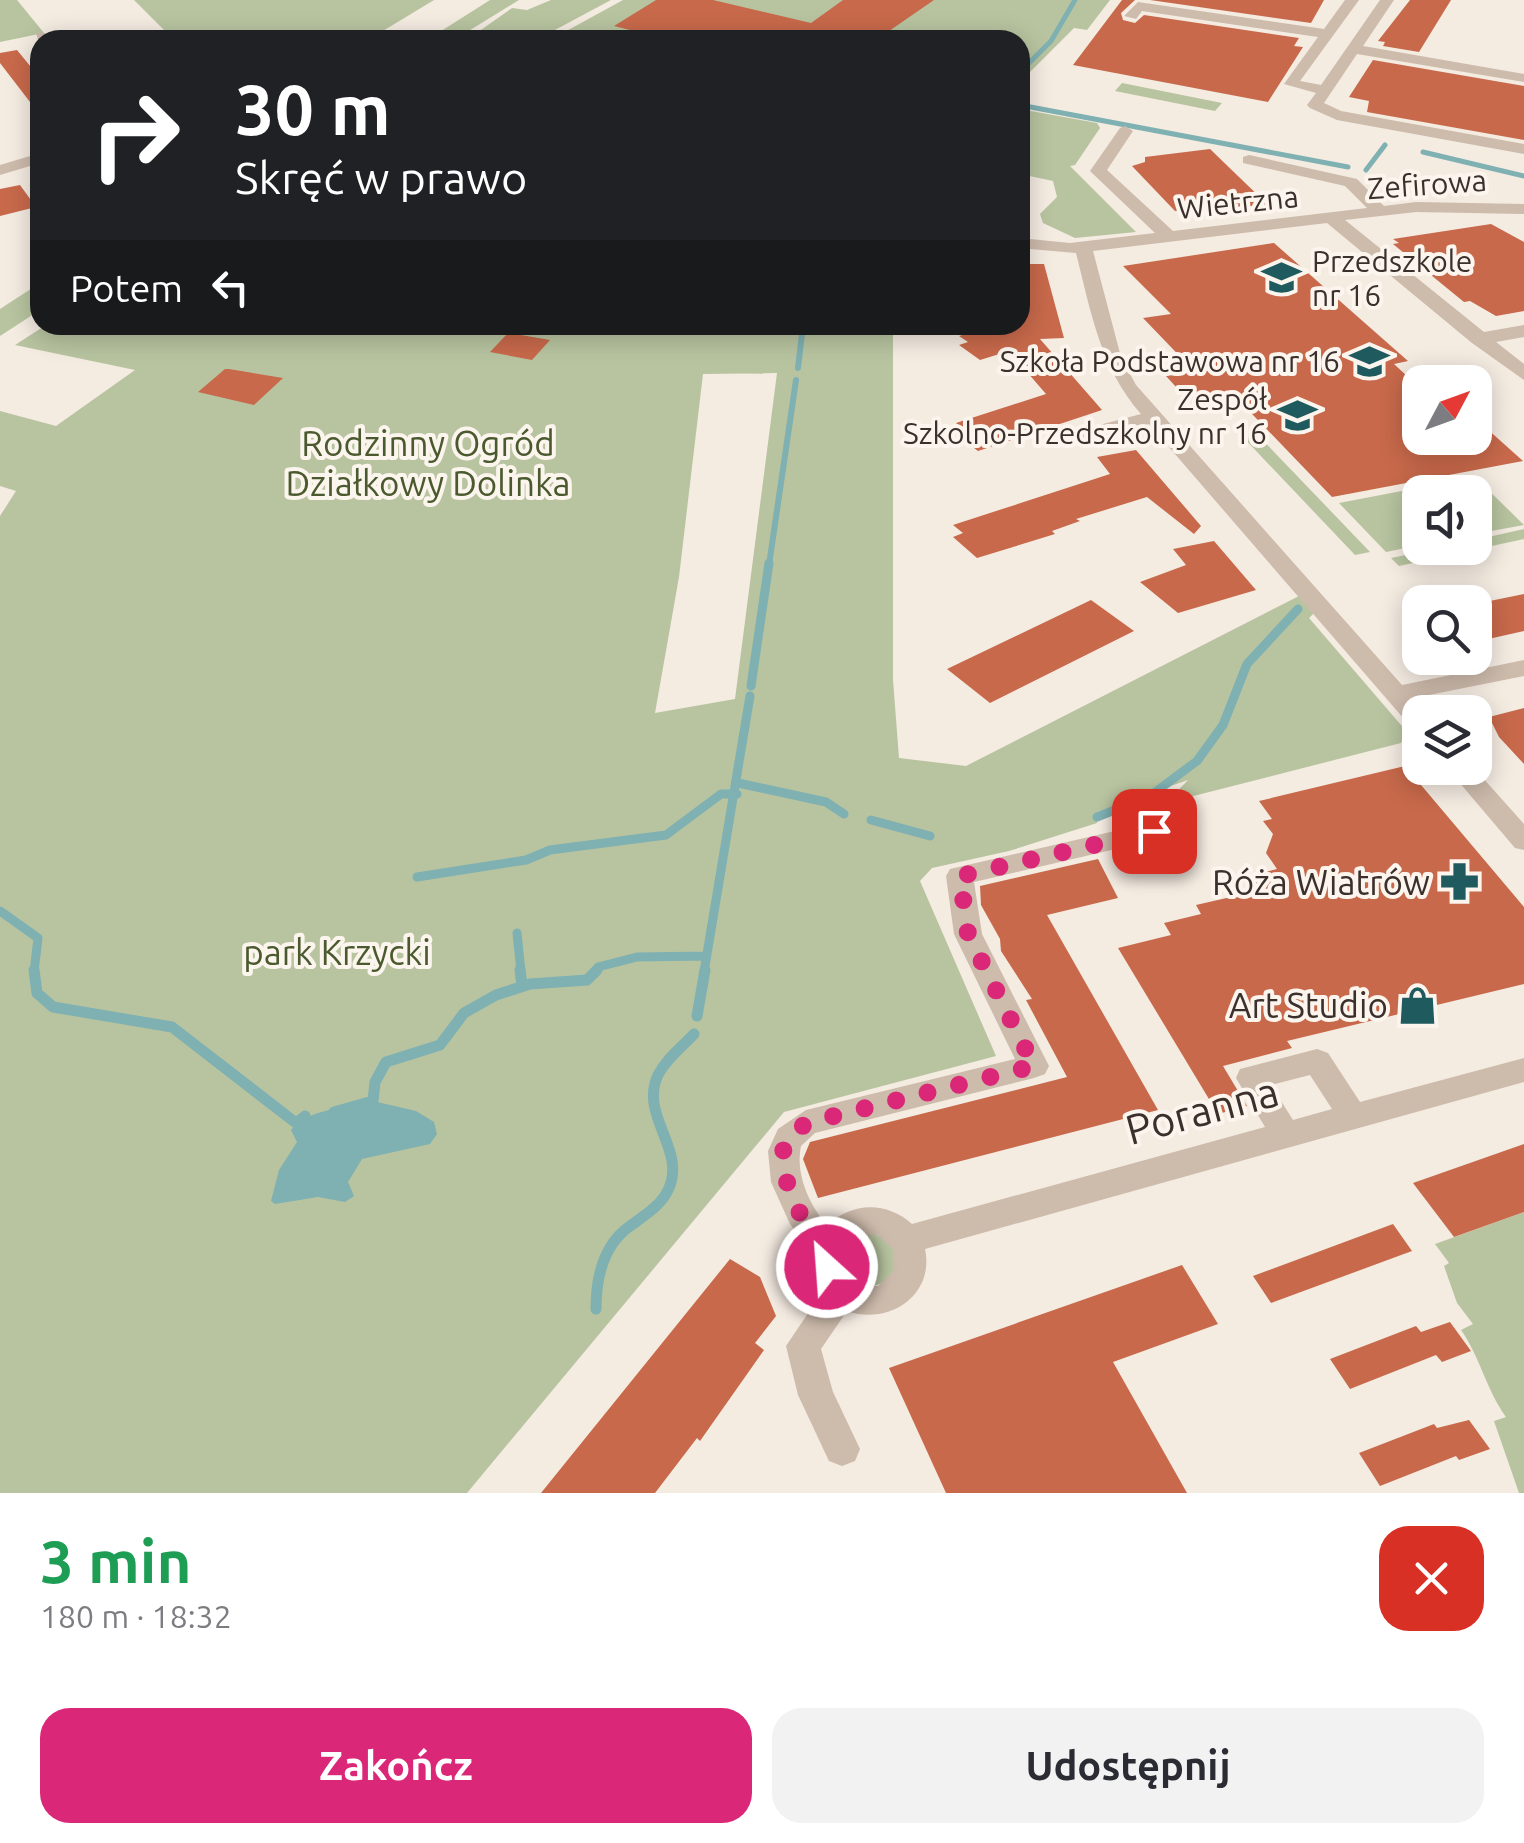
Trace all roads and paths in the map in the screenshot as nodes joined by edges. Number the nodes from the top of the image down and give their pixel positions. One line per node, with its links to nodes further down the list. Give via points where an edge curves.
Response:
1 (1352, 0): 4 (street)
2 (1388, 0): 5 (street)
3 (1134, 9): 4 (street)
4 (1325, 36): 5 (street); 7 (street)
5 (1359, 43): 8 (street); 9 (street)
6 (1285, 57): 7 (street)
7 (1307, 61): 9 (street, via 1291,84)
8 (1524, 78)
9 (1326, 90): 11 (street, via 1315,105 1337,115)
10 (1125, 131): 18 (street, via 1098,171)
11 (1524, 149)
12 (1248, 160): 16 (street, via 1342,178)
13 (30, 162): 14 (street)
14 (5, 172)
15 (1524, 209): 16 (street, Zefirowa, via 1435,205)
16 (1381, 212): 17 (street, Zefirowa)
17 (1333, 218): 18 (street, Wietrzna); 22 (street, Wietrzna)
18 (1170, 237): 20 (street, Wietrzna)
19 (1030, 244): 20 (street, Wietrzna)
20 (1083, 247): 24 (street, via 1112,357)
21 (1524, 331): 22 (street)
22 (1479, 339): 23 (street, Wietrzna)
23 (1524, 374)
24 (1154, 416): 25 (street); 27 (street)
25 (1076, 437)
26 (1524, 668): 27 (street)
27 (1396, 694): 28 (street)
28 (1402, 701)
29 (1475, 785): 31 (street)
30 (1154, 831): 36 (street, via 960,876 968,934 1034,1066 806,1123 787,1140 782,1160 800,1214)
31 (1524, 841)
32 (1524, 1070): 33 (street, Poranna)
33 (1353, 1116): 34 (street, Poranna); 34 (street, via 1317,1062 1250,1078)
34 (1286, 1134): 35 (street, Poranna)
35 (907, 1242): 36 (street, via 886,1226 860,1223 837,1234); 37 (street, via 912,1272 900,1290 876,1299)
36 (828, 1249): 37 (street, via 827,1267)
37 (843, 1290): 38 (street, via 802,1346)
38 (842, 1449)

